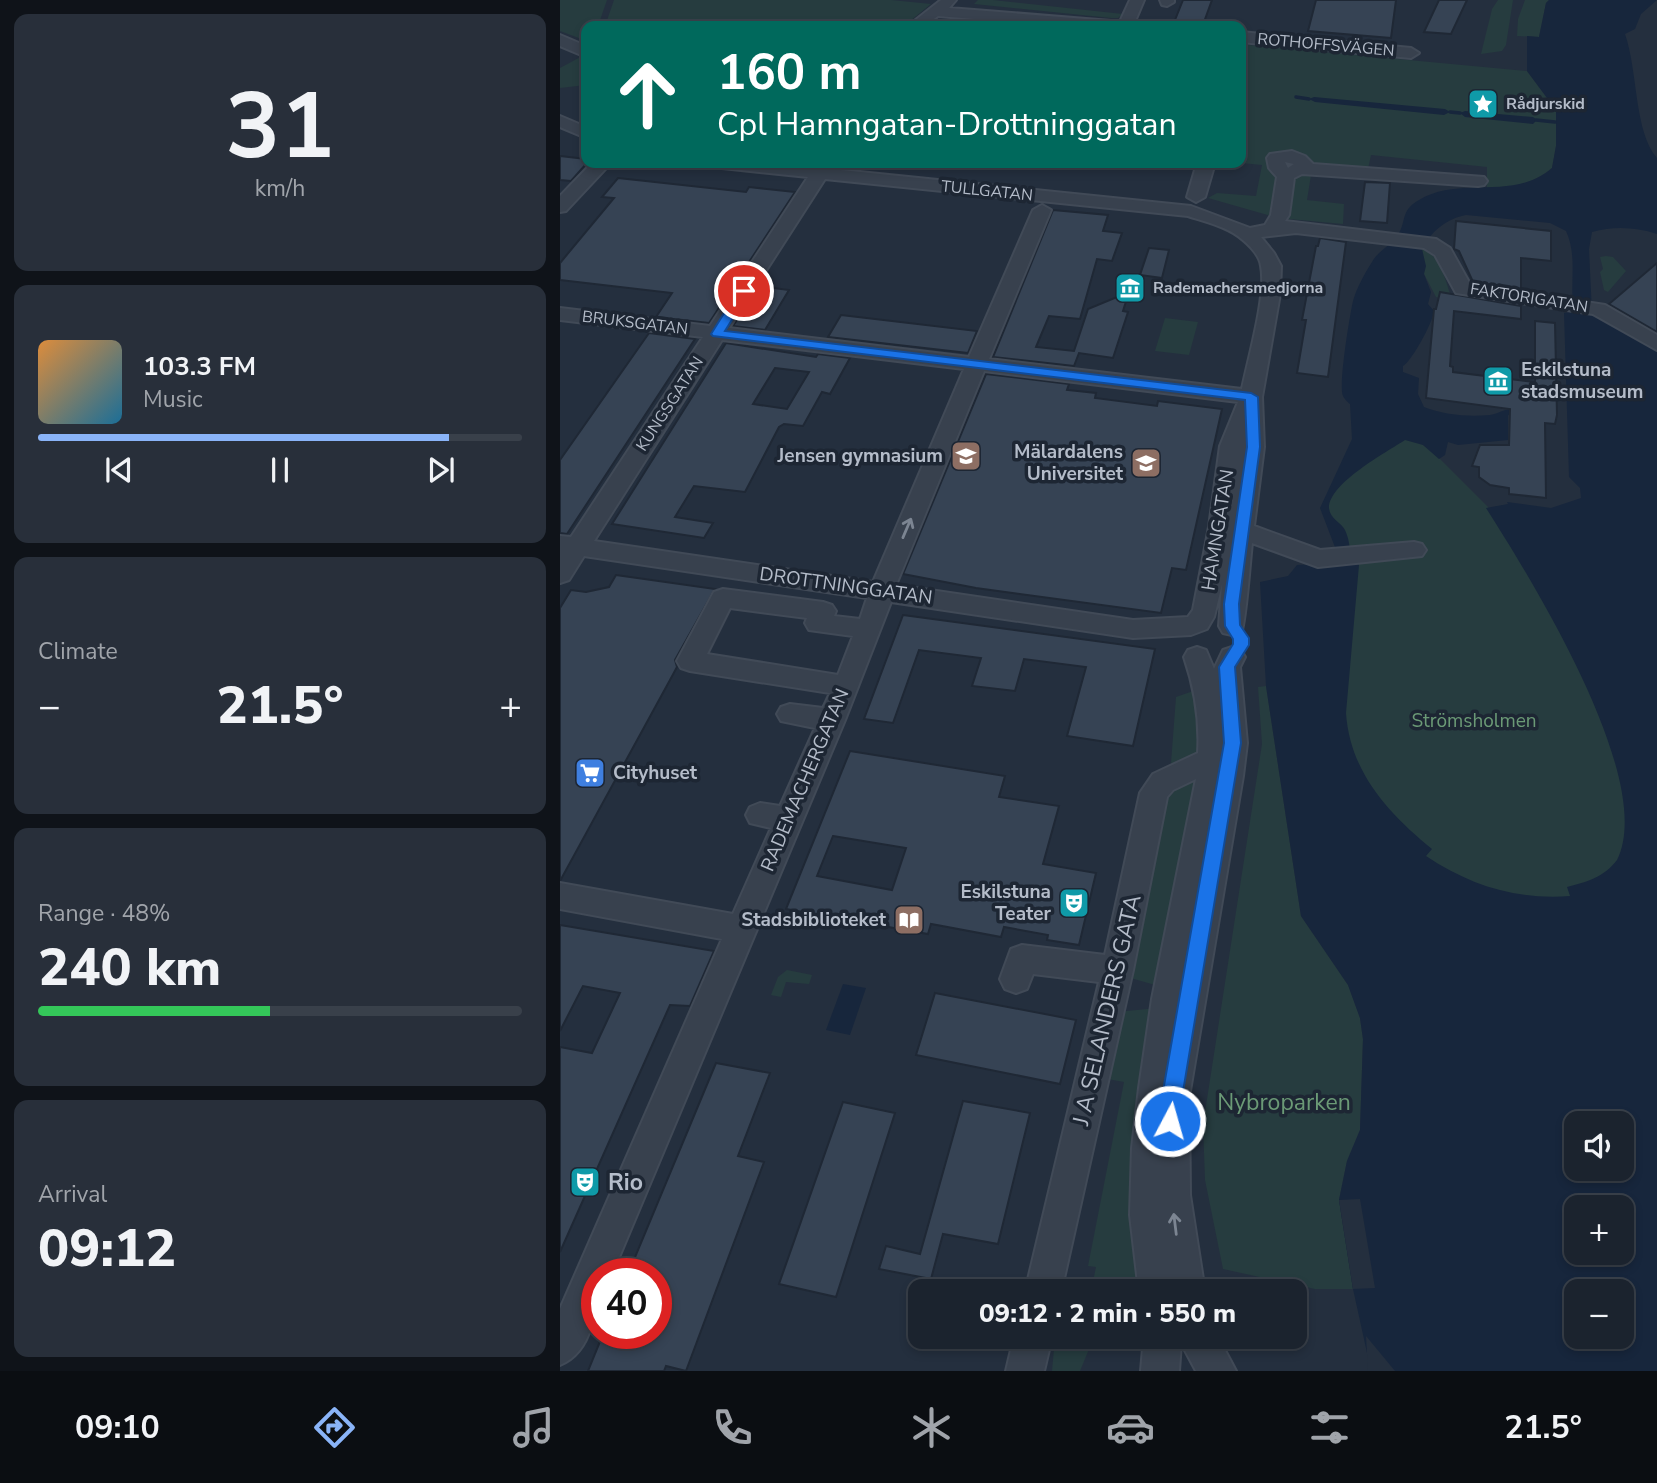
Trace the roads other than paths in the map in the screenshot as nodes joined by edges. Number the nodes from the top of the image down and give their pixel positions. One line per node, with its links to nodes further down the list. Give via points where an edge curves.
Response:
1 (951, 0): 3 (street)
2 (1137, 0): 8 (street)
3 (934, 11): 4 (street); 5 (street)
4 (972, 14): 6 (street); 7 (street)
5 (921, 21)
6 (977, 21)
7 (1053, 21)
8 (1128, 21)
9 (560, 40): 11 (street)
10 (1246, 42): 12 (street, ROTHOFFSVÄGEN)
11 (581, 49)
12 (1411, 53)
13 (560, 121): 14 (street)
14 (581, 131)
15 (597, 168): 21 (street)
16 (823, 168): 19 (street, TULLGATAN); 26 (street, KUNGSGATAN)
17 (1205, 168): 20 (street)
18 (1478, 181): 23 (street, via 1294,172)
19 (886, 185): 24 (street, TULLGATAN, via 1191,211)
20 (1196, 197)
21 (560, 206)
22 (1042, 210): 28 (street, RADEMACHERGATAN)
23 (1271, 229): 24 (street, FAKTORIGATAN); 27 (street, FAKTORIGATAN, via 1296,227 1427,243 1443,252 1463,289 1598,309)
24 (1248, 234): 29 (street, HAMNGATAN, via 1271,266)
25 (560, 314): 26 (street, BRUKSGATAN)
26 (717, 334): 28 (street, BRUKSGATAN); 31 (street, KUNGSGATAN)
27 (1657, 344)
28 (977, 365): 29 (street, BRUKSGATAN); 34 (street, RADEMACHERGATAN, one-way to 28)
29 (1251, 397): 30 (street, HAMNGATAN, via 1254,447)
30 (1231, 529): 32 (street, via 1318,559); 35 (street, HAMNGATAN, via 1205,611); 36 (street, HAMNGATAN)
31 (569, 545): 33 (street, KUNGSGATAN); 34 (street, DROTTNINGGATAN)
32 (1414, 550)
33 (560, 575)
34 (880, 591): 37 (street, RADEMACHERGATAN); 38 (street, DROTTNINGGATAN)
35 (1194, 624): 36 (street, via 1216,620); 38 (street, DROTTNINGGATAN); 39 (street, via 1185,639)
36 (1232, 626): 40 (street, via 1241,638)
37 (869, 629): 41 (street, RADEMACHERGATAN); 41 (street, via 818,623 823,611 723,598 690,661)
38 (1133, 629): 39 (street, DROTTNINGGATAN)
39 (1194, 655): 40 (street, via 1215,662); 44 (street, via 1205,680 1213,729)
40 (1232, 657): 54 (street, one-way to 40, via 1168,1144 1172,1097 1229,776 1233,743 1227,667)
41 (846, 686): 43 (street, RADEMACHERGATAN)
42 (790, 714): 43 (street)
43 (832, 720): 47 (street, RADEMACHERGATAN)
44 (1210, 760): 45 (street, J A SELANDERS GATA, via 1163,782); 53 (street, via 1153,1100 1148,1215)
45 (1154, 793): 50 (street, J A SELANDERS GATA)
46 (760, 815): 47 (street)
47 (789, 819): 49 (street, RADEMACHERGATAN)
48 (561, 897): 49 (street)
49 (741, 929): 55 (street, RADEMACHERGATAN)
50 (1117, 970): 51 (street, via 1022,959); 52 (street, J A SELANDERS GATA)
51 (1016, 979)
52 (1046, 1279)
53 (1155, 1279)
54 (1184, 1279)
55 (560, 1346)
56 (1030, 1349): 59 (street)
57 (1163, 1349): 60 (street)
58 (1204, 1349): 61 (street)
59 (1025, 1371)
60 (1160, 1371)
61 (1217, 1371)

